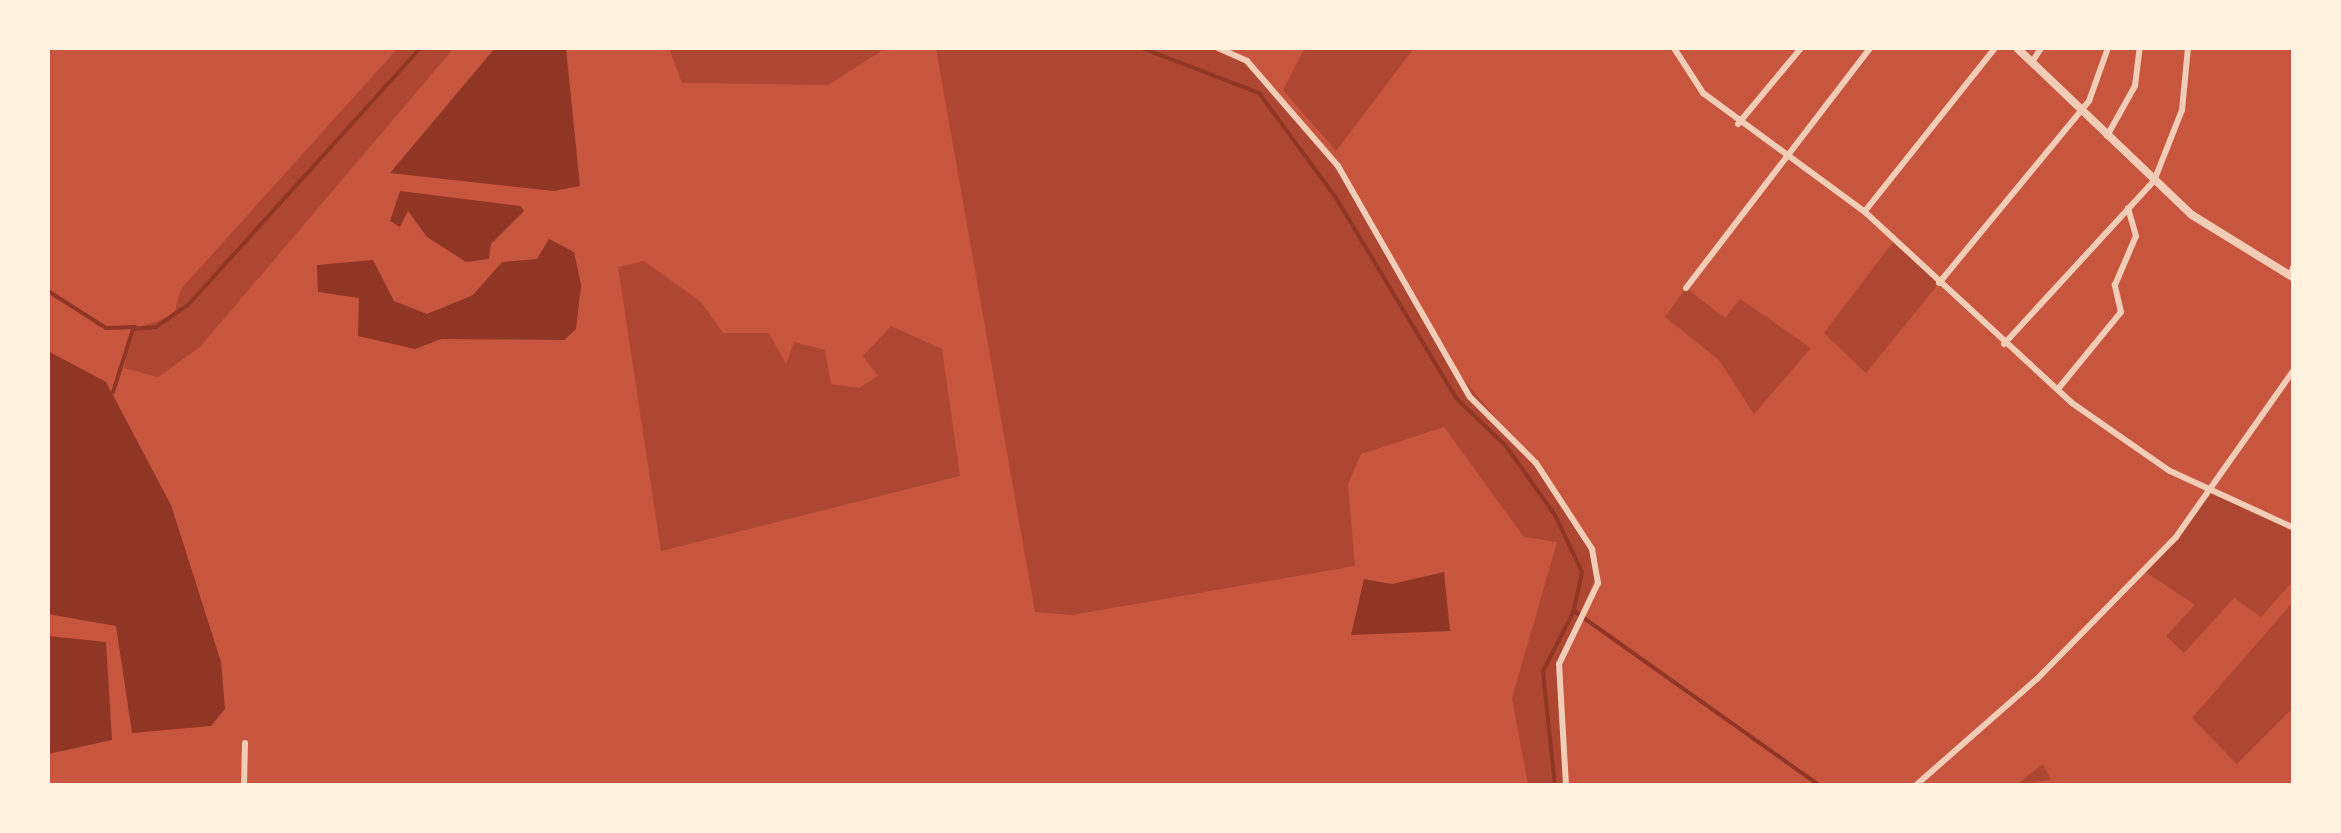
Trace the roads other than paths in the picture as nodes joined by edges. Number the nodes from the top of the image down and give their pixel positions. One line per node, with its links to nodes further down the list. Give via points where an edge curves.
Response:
1 (1218, 48): 30 (street, via 1247,62 1338,166 1470,396 1536,463 1592,549 1598,583 1560,664)
2 (1674, 48): 13 (street)
3 (1801, 48): 13 (street)
4 (1870, 48): 15 (street)
5 (1994, 48): 18 (street)
6 (2017, 48): 11 (street)
7 (2041, 48): 11 (street)
8 (2108, 48): 12 (street)
9 (2140, 48): 14 (street, via 2135,86)
10 (2188, 48): 16 (street, via 2182,110)
11 (2032, 62): 12 (street)
12 (2080, 109): 14 (street); 21 (street)
13 (1738, 124): 15 (street)
14 (2107, 137): 16 (street)
15 (1784, 158): 18 (street); 22 (street)
16 (2154, 181): 17 (street); 20 (street)
17 (2128, 208): 23 (street); 25 (street, via 2136,236 2115,285 2121,312)
18 (1865, 212): 21 (street)
19 (2294, 265): 20 (street)
20 (2292, 277)
21 (1939, 284): 23 (street)
22 (1686, 288)
23 (2004, 344): 25 (street)
24 (2294, 370): 26 (street)
25 (2058, 389): 26 (street)
26 (2211, 492): 27 (street); 31 (street, via 2038,679)
27 (2294, 528)
28 (244, 743): 29 (street)
29 (244, 786)
30 (1566, 786)
31 (1915, 786)

